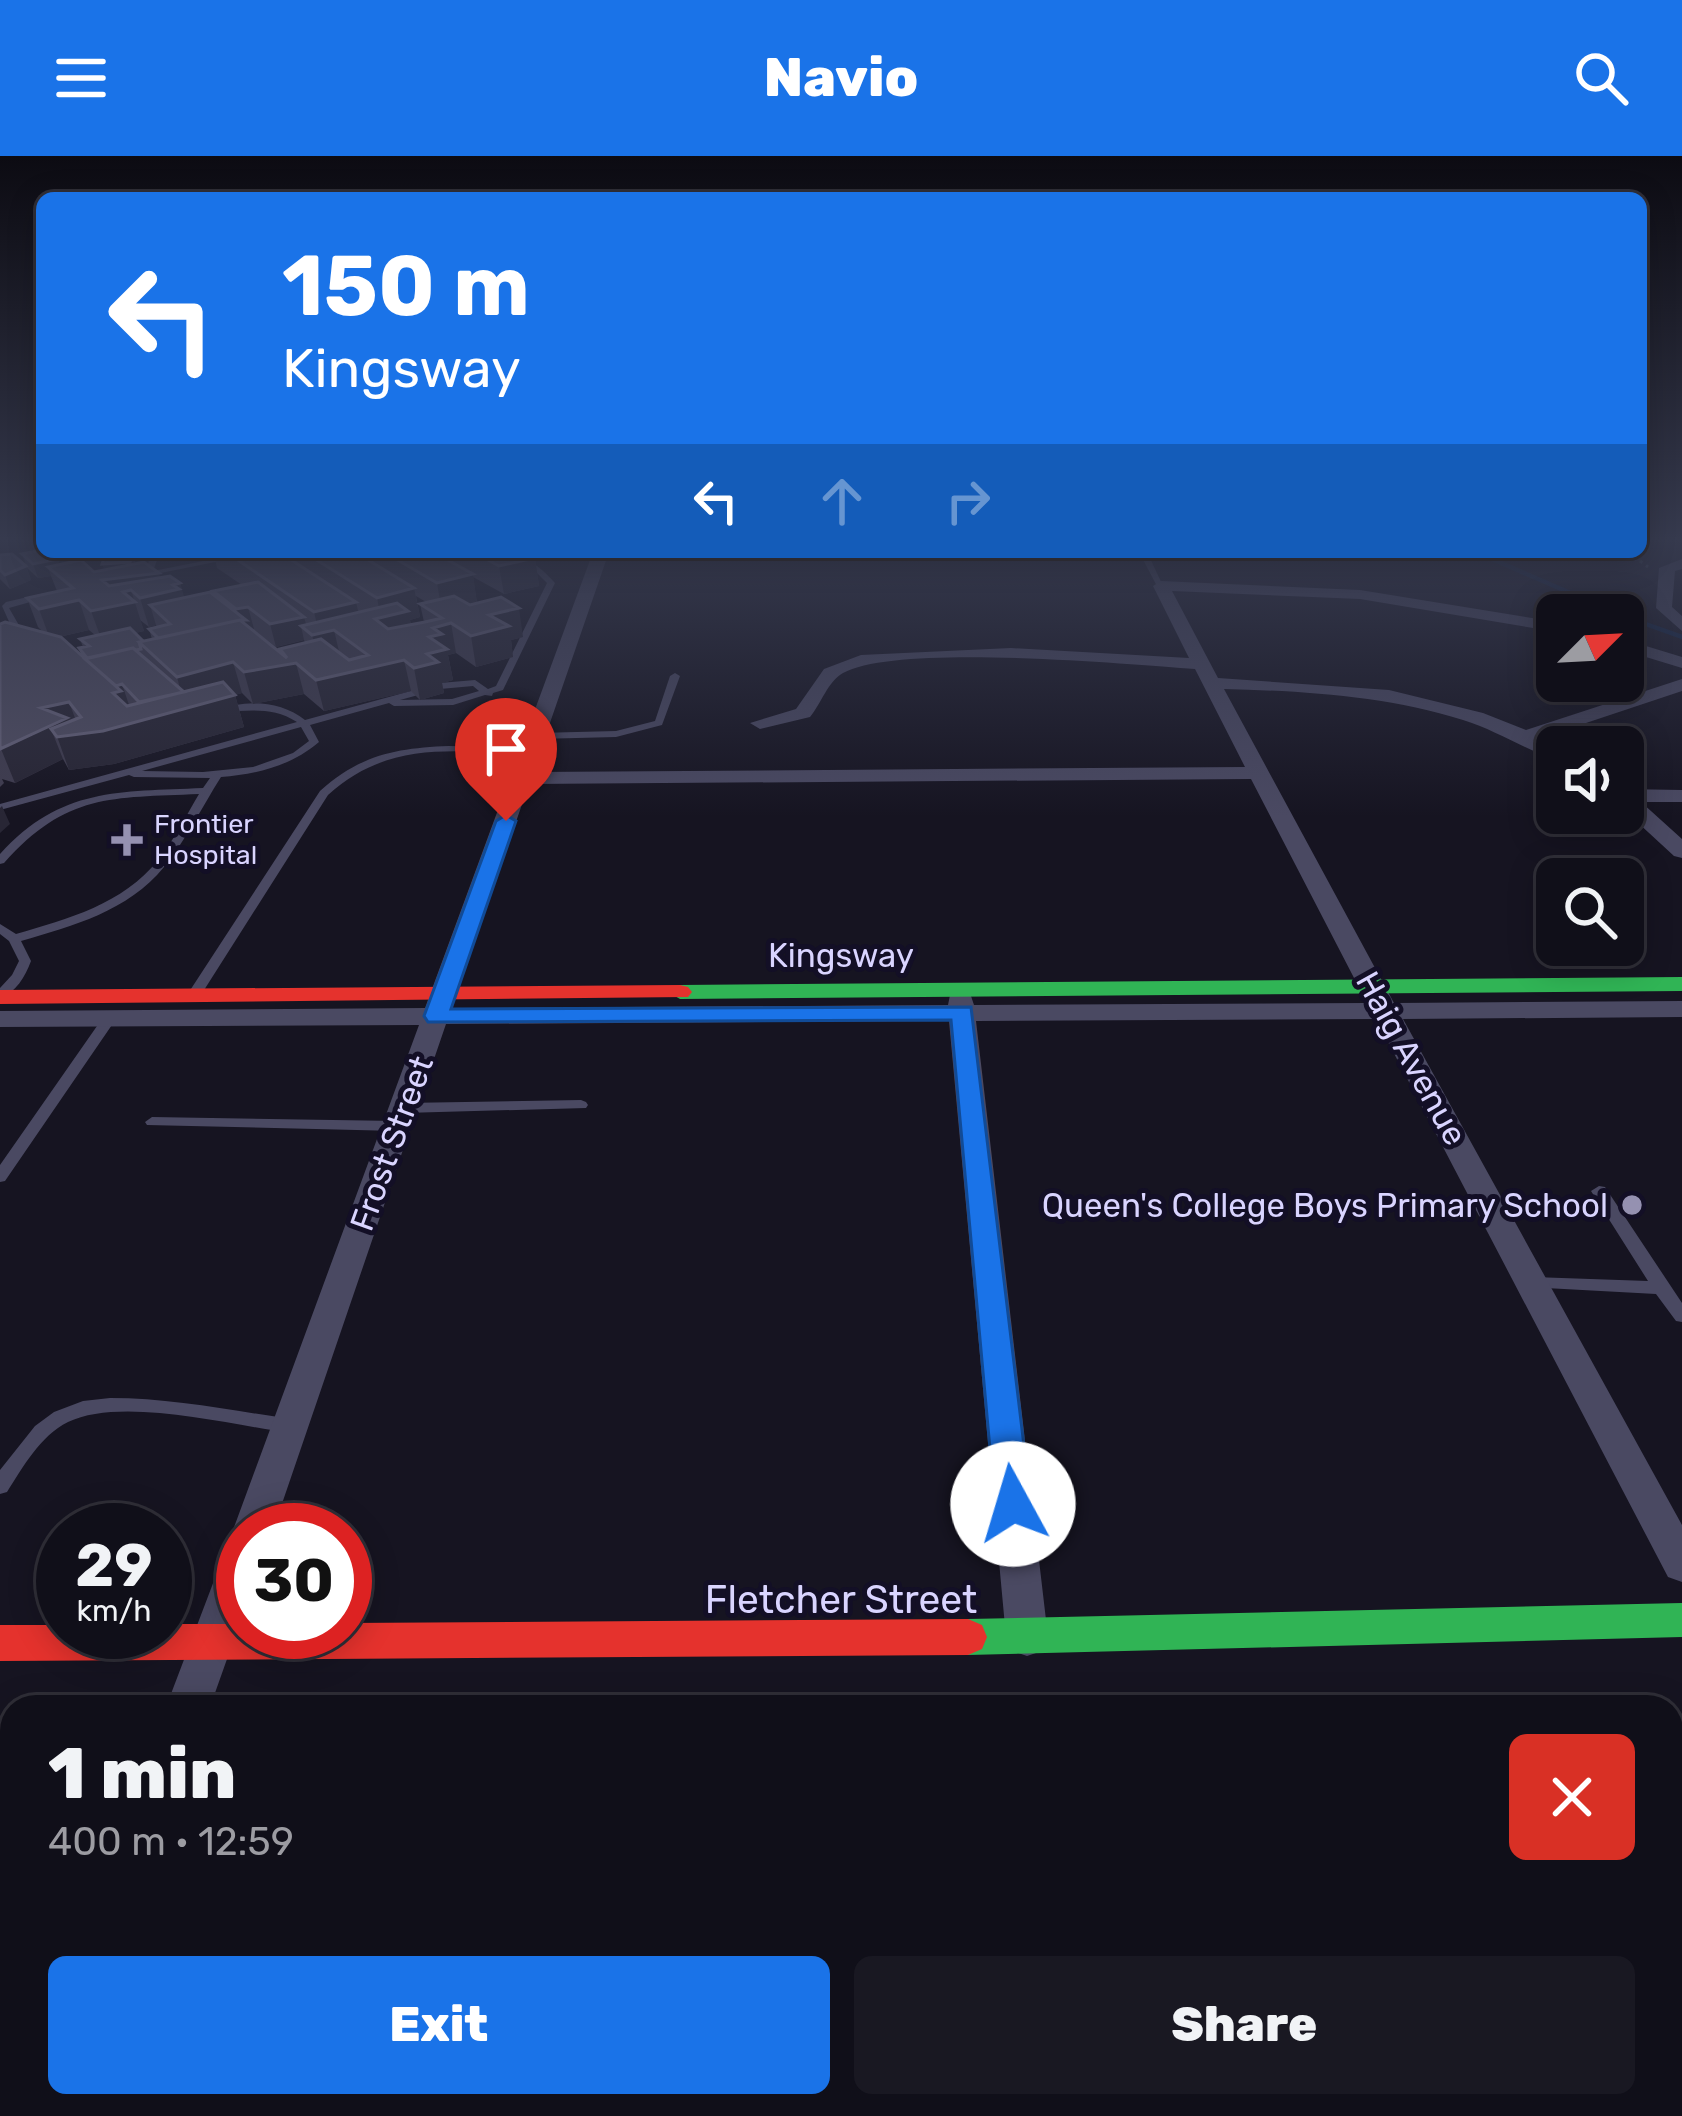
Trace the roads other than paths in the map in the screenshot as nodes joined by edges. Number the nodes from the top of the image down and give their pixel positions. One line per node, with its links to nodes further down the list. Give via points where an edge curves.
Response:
1 (527, 633): 9 (lane, via 507,682)
2 (573, 633): 16 (street, Frost Street)
3 (1185, 633): 6 (street, Haig Avenue)
4 (1644, 651): 5 (street)
5 (1682, 663)
6 (1205, 674): 13 (street, via 1068,655 872,659 832,671 803,713); 14 (street, via 1389,695); 18 (street, Haig Avenue)
7 (675, 676): 16 (lane, via 659,723)
8 (1682, 685): 14 (street)
9 (489, 694): 10 (lane, via 438,704); 10 (lane, via 466,682)
10 (379, 702): 12 (lane)
11 (219, 710): 12 (lane, via 273,707)
12 (303, 721): 17 (lane, via 314,742 300,754); 19 (lane)
13 (760, 724)
14 (1527, 736): 15 (street)
15 (1536, 741)
16 (534, 744): 20 (street, Frost Street); 31 (lane, via 392,754 353,767 324,793)
17 (219, 772): 19 (lane); 21 (lane)
18 (1256, 773): 20 (street); 33 (street, Haig Avenue)
19 (119, 774): 24 (lane)
20 (522, 778): 35 (street, Frost Street)
21 (206, 791): 27 (lane, via 66,806 27,827); 29 (lane, via 139,887 82,920)
22 (1644, 796): 23 (street)
23 (1682, 796)
24 (0, 807)
25 (1644, 816): 26 (street)
26 (1682, 851)
27 (0, 861)
28 (0, 928): 29 (lane)
29 (14, 939): 32 (lane, via 23,968)
30 (1682, 985): 33 (street, Kingsway)
31 (194, 995): 32 (street, Kingsway); 35 (street, Kingsway)
32 (0, 996)
33 (1381, 999): 34 (street, Kingsway); 36 (street, Kingsway); 44 (street, Haig Avenue)
34 (961, 1001): 35 (street, Kingsway); 53 (street)
35 (440, 1004): 37 (street, Kingsway); 40 (street, Frost Street)
36 (1682, 1009)
37 (109, 1018): 38 (street, Kingsway); 42 (lane)
38 (0, 1019)
39 (581, 1106): 40 (lane)
40 (400, 1117): 41 (lane); 47 (street, Frost Street)
41 (152, 1122)
42 (0, 1177)
43 (1599, 1191): 45 (lane)
44 (1533, 1283): 45 (lane); 50 (street, Haig Avenue)
45 (1661, 1288): 46 (lane)
46 (1682, 1316)
47 (290, 1426): 48 (lane, via 122,1405 80,1409 42,1430); 49 (street, Frost Street)
48 (0, 1486)
49 (263, 1503)
50 (1682, 1564)
51 (1682, 1620): 53 (street, Fletcher Street)
52 (216, 1632): 54 (street)
53 (1027, 1637): 54 (street, Fletcher Street)
54 (213, 1640): 55 (street, Fletcher Street); 56 (street)
55 (0, 1642)
56 (192, 1695)

